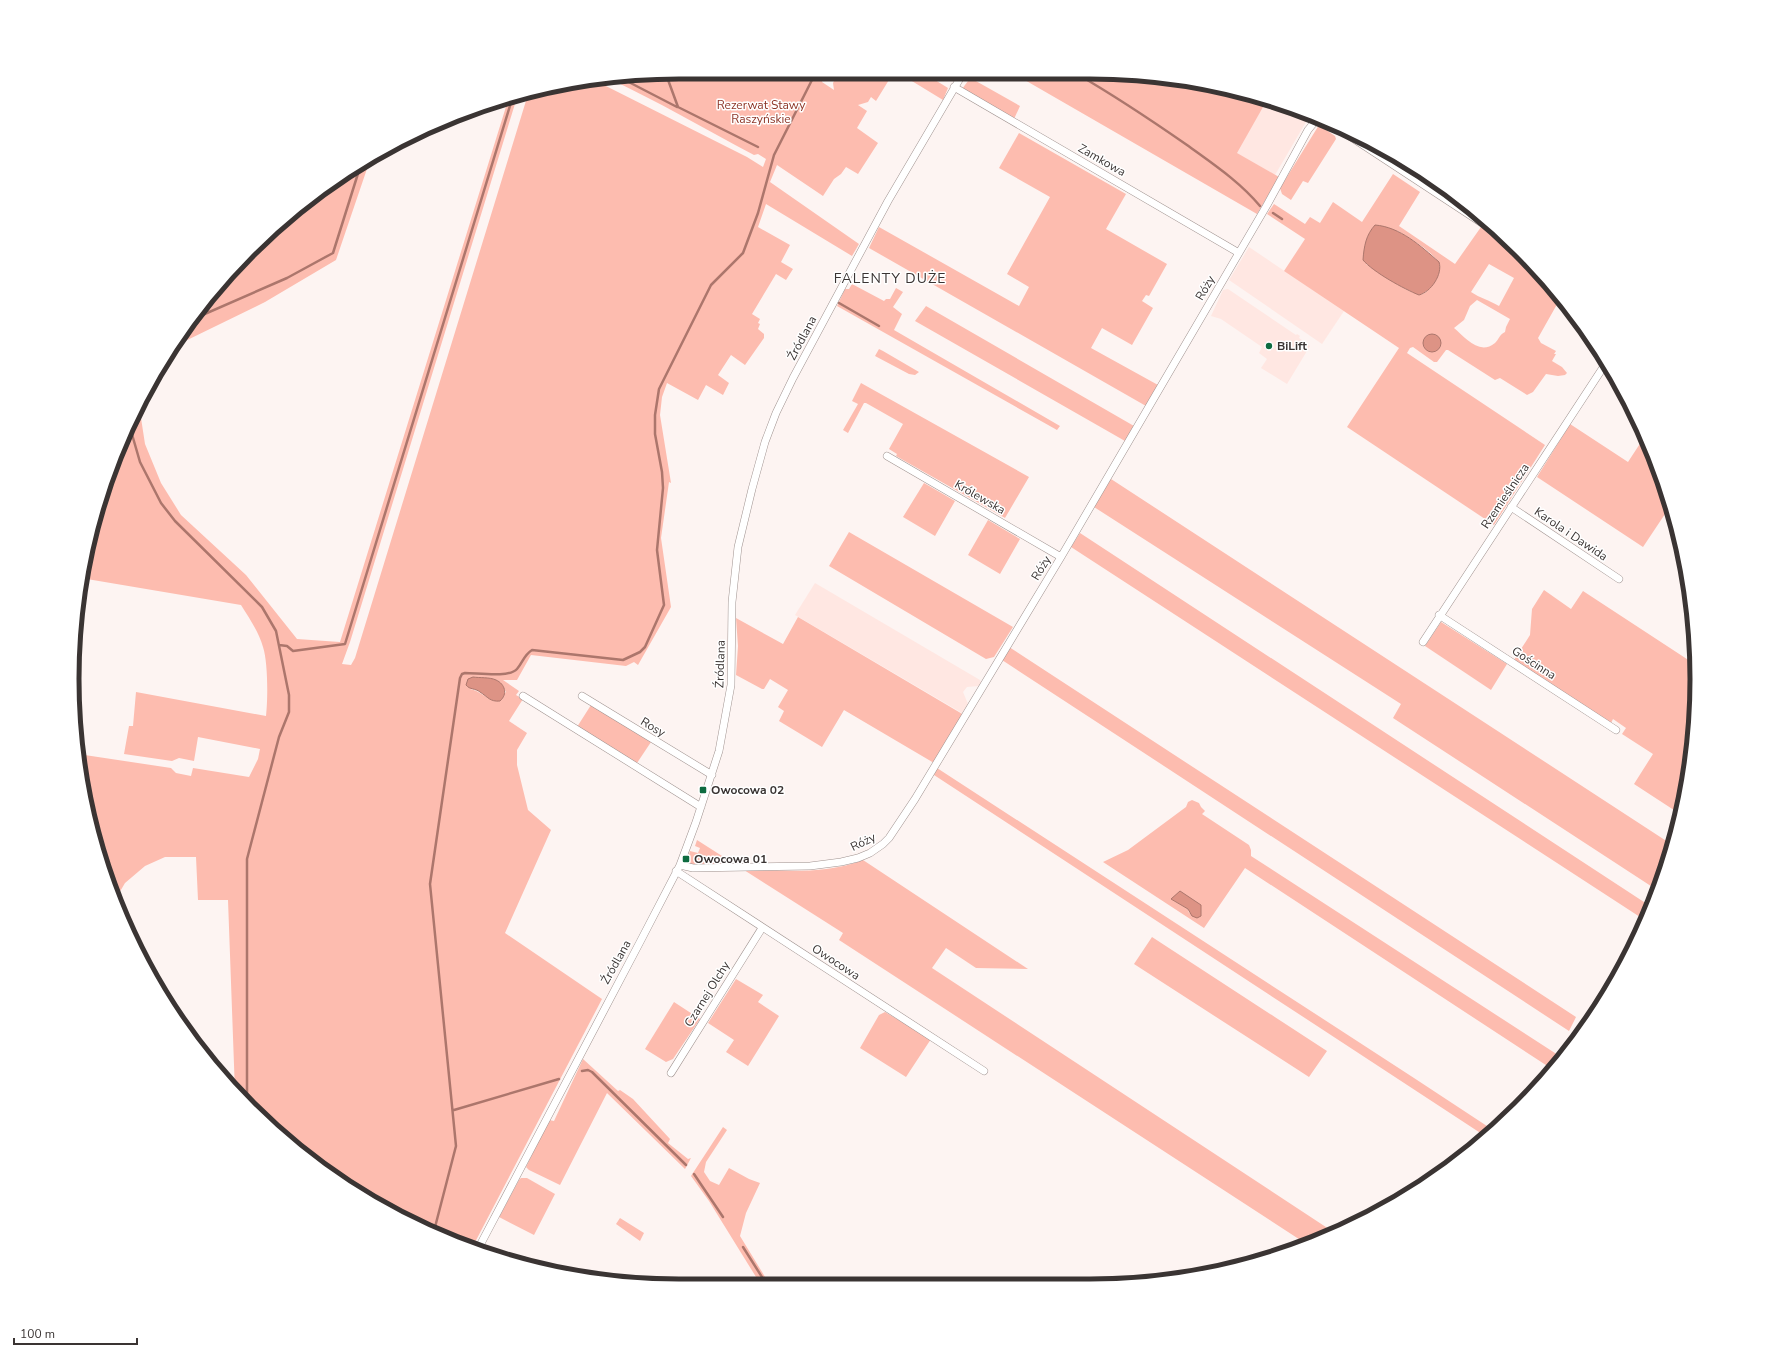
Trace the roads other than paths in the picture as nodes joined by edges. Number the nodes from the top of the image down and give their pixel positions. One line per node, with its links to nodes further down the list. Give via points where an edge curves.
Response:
1 (959, 79): 2 (street, Źródlana)
2 (954, 87): 6 (street, Zamkowa); 17 (street, Źródlana, via 849,272 784,395 765,442 736,560 732,602 731,685)
3 (1314, 123): 6 (street, Róży)
4 (1373, 150): 5 (street)
5 (1463, 209)
6 (1239, 253): 10 (street, Róży)
7 (1603, 368): 9 (street, Rzemieślnicza)
8 (887, 456): 10 (street, Królewska)
9 (1512, 507): 11 (street, Karola i Dawida); 12 (street, Rzemieślnicza)
10 (1061, 557): 19 (street, Róży, via 915,798 883,844 858,858 810,866)
11 (1619, 579)
12 (1439, 616): 13 (street, Rzemieślnicza); 16 (street, Gościnna)
13 (1423, 642)
14 (523, 696): 18 (street)
15 (582, 696): 17 (street, Rosy)
16 (1616, 730)
17 (712, 775): 18 (street, Źródlana)
18 (701, 807): 19 (street, Źródlana)
19 (678, 868): 20 (street, Owocowa); 23 (street, Źródlana)
20 (762, 928): 21 (street, Owocowa); 22 (street, Czarnej Olchy)
21 (984, 1071)
22 (671, 1073)
23 (480, 1245)

